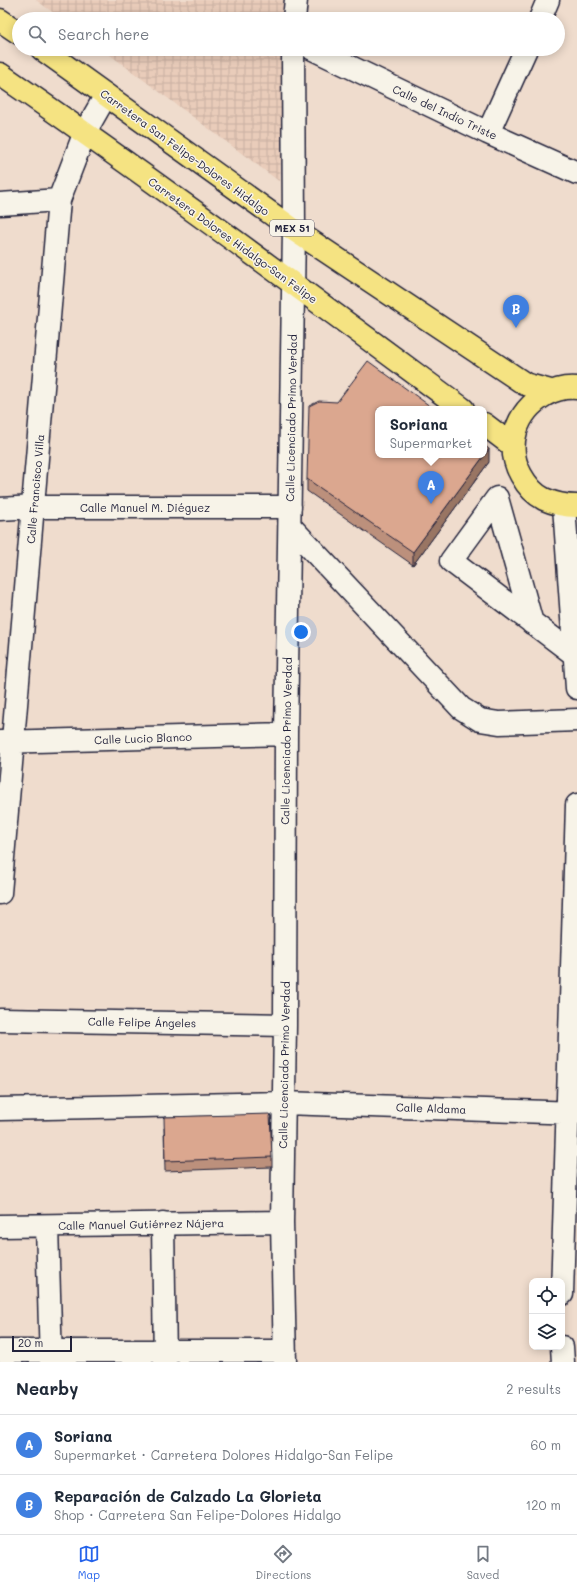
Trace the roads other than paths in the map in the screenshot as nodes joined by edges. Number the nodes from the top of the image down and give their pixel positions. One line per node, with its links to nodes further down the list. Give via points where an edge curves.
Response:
1 (296, 0): 3 (street)
2 (548, 0): 4 (street)
3 (295, 12)
4 (543, 12)
5 (0, 20): 6 (main road)
6 (12, 28)
7 (52, 56): 12 (main road, Carretera San Felipe-Dolores Hidalgo / MEX 51)
8 (293, 56): 18 (street, Calle Licenciado Primo Verdad)
9 (328, 56): 14 (street, Calle del Indio Triste)
10 (523, 56): 14 (street)
11 (0, 74): 13 (main road, Carretera Dolores Hidalgo-San Felipe)
12 (106, 95): 13 (street, Calle Francisco Villa); 18 (main road, Carretera San Felipe-Dolores Hidalgo / MEX 51)
13 (85, 132): 16 (street, Calle Francisco Villa); 19 (main road, Carretera Dolores Hidalgo-San Felipe)
14 (488, 133): 15 (street, Calle del Indio Triste)
15 (577, 173)
16 (59, 200): 17 (street); 26 (street, Calle Francisco Villa)
17 (0, 204)
18 (294, 230): 19 (street, Calle Licenciado Primo Verdad); 21 (main road, Carretera San Felipe-Dolores Hidalgo / MEX 51, via 525,384)
19 (293, 283): 22 (main road, Carretera Dolores Hidalgo-San Felipe); 28 (street, Calle Licenciado Primo Verdad)
20 (577, 388): 21 (main road, MEX 51)
21 (551, 391): 24 (main road, MEX 51, via 536,400 524,413 516,428)
22 (459, 406)
23 (487, 426): 24 (main road)
24 (513, 446): 25 (main road, MEX 51, via 516,466 527,485 544,499)
25 (570, 506): 30 (street)
26 (33, 507): 27 (street, Calle Manuel M. Diéguez); 28 (street, Calle Manuel M. Diéguez); 34 (street, Calle Francisco Villa)
27 (0, 509)
28 (290, 517): 32 (street, via 461,708 480,720 499,723); 33 (street, Calle Licenciado Primo Verdad)
29 (532, 623): 29 (street, via 451,561 497,498 530,616); 30 (street)
30 (575, 655): 31 (street)
31 (577, 688)
32 (577, 720)
33 (286, 734): 34 (street, Calle Lucio Blanco); 38 (street, Calle Licenciado Primo Verdad)
34 (6, 742): 36 (street, Calle Francisco Villa)
35 (577, 805): 41 (street)
36 (0, 893)
37 (0, 1020): 38 (street, Calle Felipe Ángeles)
38 (285, 1025): 39 (street, Calle Licenciado Primo Verdad)
39 (284, 1103): 40 (street); 41 (street, Calle Aldama); 42 (street, Calle Licenciado Primo Verdad)
40 (0, 1109)
41 (573, 1113): 46 (street)
42 (282, 1222): 43 (street, Calle Manuel Gutiérrez Nájera); 51 (street, Calle Licenciado Primo Verdad)
43 (163, 1223): 45 (street, Calle Manuel Gutiérrez Nájera); 50 (street)
44 (0, 1226): 45 (street, Calle Manuel Gutiérrez Nájera)
45 (47, 1226): 49 (street)
46 (563, 1278)
47 (562, 1350): 52 (street)
48 (0, 1351): 49 (street)
49 (51, 1356): 50 (street)
50 (165, 1356): 51 (street)
51 (285, 1356)
52 (563, 1362)

